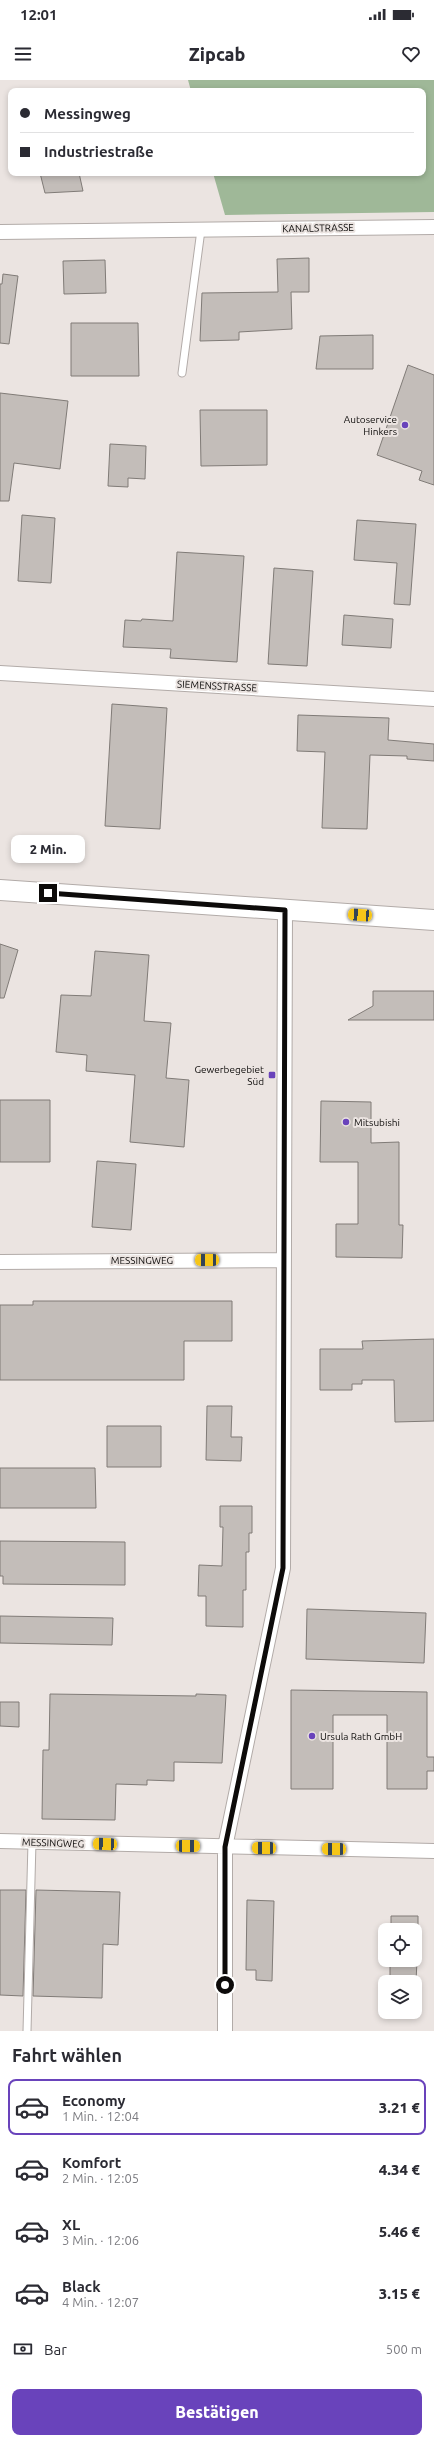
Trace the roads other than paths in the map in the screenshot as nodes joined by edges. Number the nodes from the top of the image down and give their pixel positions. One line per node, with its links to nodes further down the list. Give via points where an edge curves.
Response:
1 (434, 227): 2 (street, KANALSTRASSE)
2 (201, 230): 3 (street, KANALSTRASSE); 4 (lane)
3 (0, 232)
4 (182, 373)
5 (0, 672): 6 (street, SIEMENSSTRASSE)
6 (434, 699)
7 (0, 890): 8 (street)
8 (285, 910): 9 (street); 10 (street)
9 (434, 920)
10 (284, 1260): 11 (street, MESSINGWEG); 14 (street, via 283,1568)
11 (0, 1262)
12 (0, 1841): 13 (street, MESSINGWEG)
13 (32, 1842): 14 (street, MESSINGWEG); 16 (lane)
14 (225, 1847): 15 (street, MESSINGWEG); 17 (street)
15 (434, 1851)
16 (27, 2031)
17 (225, 2031)

